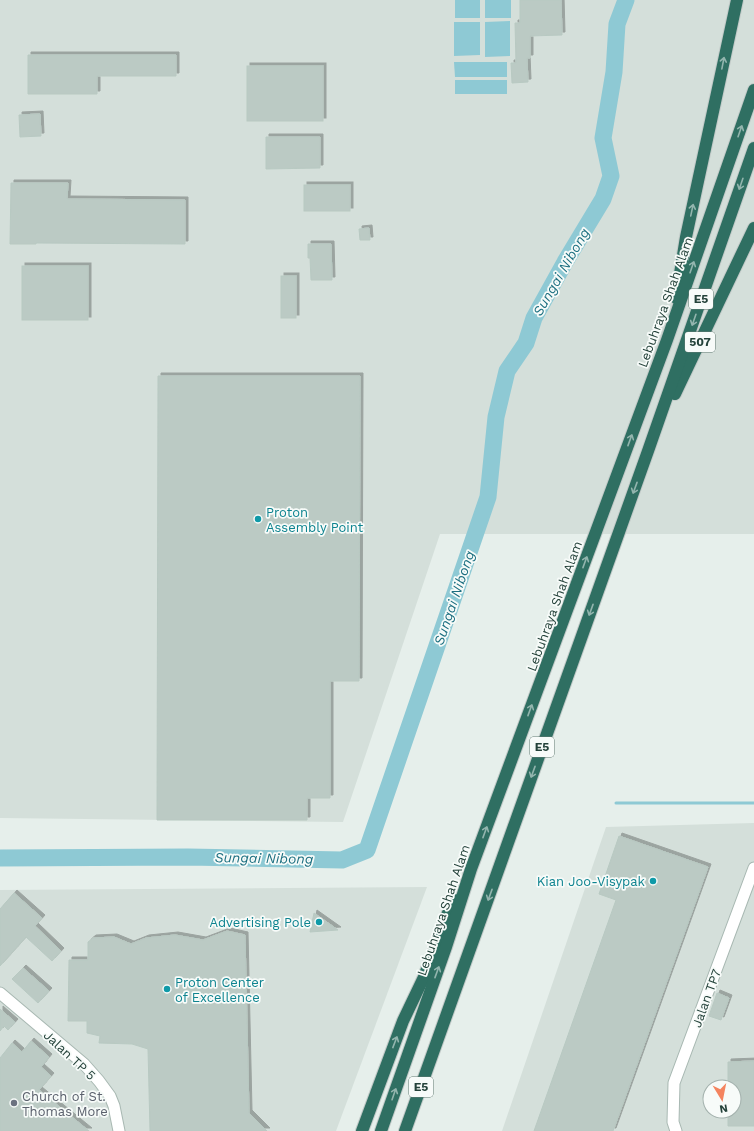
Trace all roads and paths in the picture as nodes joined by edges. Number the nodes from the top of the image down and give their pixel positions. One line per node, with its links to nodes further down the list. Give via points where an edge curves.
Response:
1 (737, 0): 5 (highway, 507, one-way to 1, via 686,237)
2 (754, 90): 5 (highway, Lebuhraya Shah Alam / E5, one-way to 2)
3 (754, 148): 6 (highway, E5, one-way to 6)
4 (754, 228): 6 (highway, 507)
5 (670, 331): 8 (highway, Lebuhraya Shah Alam / E5, one-way to 5)
6 (648, 451): 13 (highway, E5, one-way to 13)
7 (754, 868): 14 (street, Jalan TP7, via 674,1083 672,1122)
8 (472, 869): 11 (highway, one-way to 8, via 447,915); 12 (highway, Lebuhraya Shah Alam / E5, one-way to 8)
9 (0, 993): 10 (street, Jalan TP 5, via 84,1064 110,1096)
10 (119, 1131)
11 (362, 1131)
12 (381, 1131)
13 (405, 1131)
14 (676, 1131)

